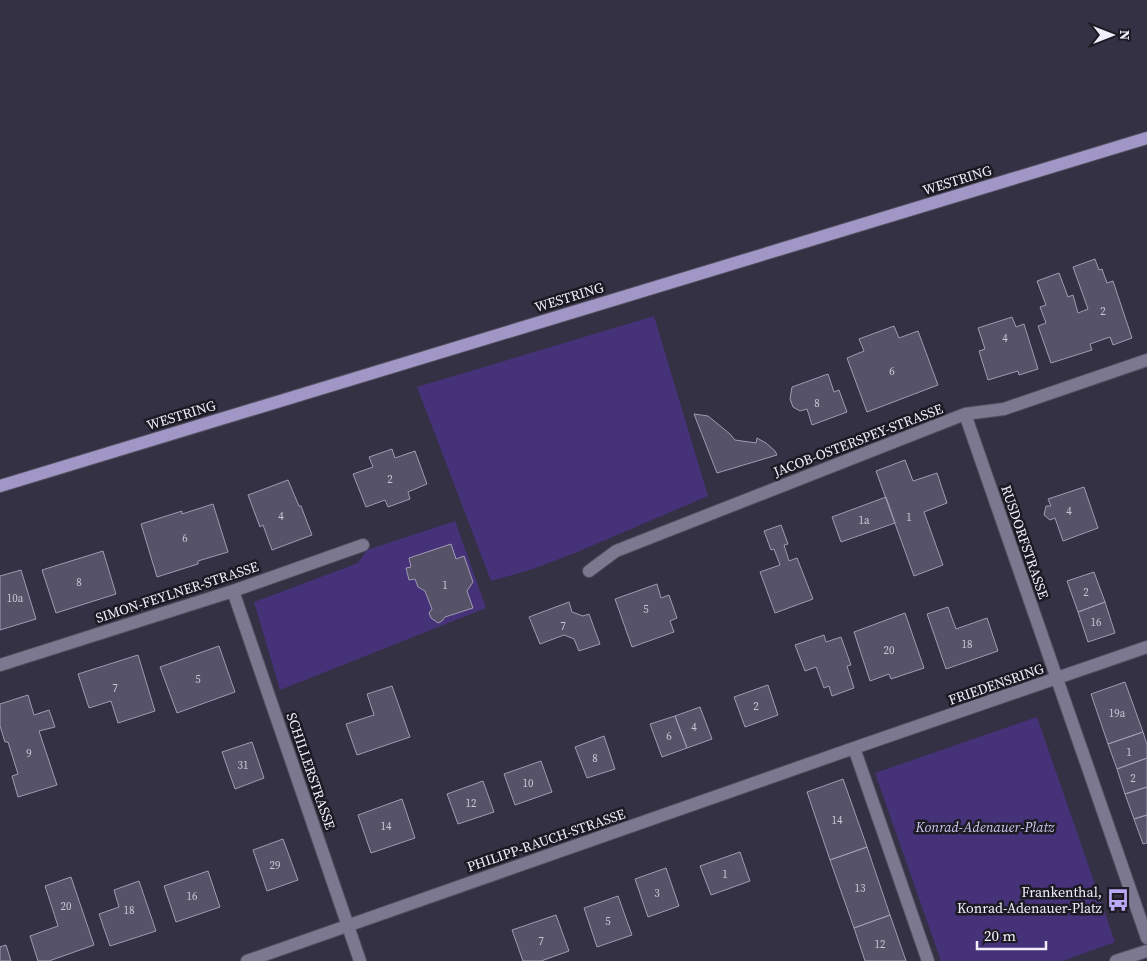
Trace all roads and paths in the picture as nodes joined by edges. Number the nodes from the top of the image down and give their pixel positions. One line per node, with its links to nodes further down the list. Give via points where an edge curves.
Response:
1 (1147, 138): 4 (main road, WESTRING)
2 (1147, 360): 3 (street, JACOB-OSTERSPEY-STRASSE, via 1004,409)
3 (965, 414): 6 (street, JACOB-OSTERSPEY-STRASSE, via 616,550); 10 (street, RUSDORFSTRASSE)
4 (0, 486)
5 (362, 545): 7 (street, SIMON-FEYLNER-STRASSE)
6 (589, 571)
7 (233, 591): 9 (street, SIMON-FEYLNER-STRASSE); 12 (street, SCHILLERSTRASSE)
8 (1147, 648): 10 (street, FRIEDENSRING)
9 (0, 665)
10 (1057, 678): 11 (street, FRIEDENSRING); 13 (street)
11 (854, 748): 12 (street, PHILIPP-RAUCH-STRASSE); 17 (street)
12 (348, 926): 15 (street, PHILIPP-RAUCH-STRASSE); 16 (street, SCHILLERSTRASSE)
13 (1147, 938)
14 (1147, 952): 18 (street)
15 (247, 961)
16 (360, 961)
17 (928, 961)
18 (1116, 961)

